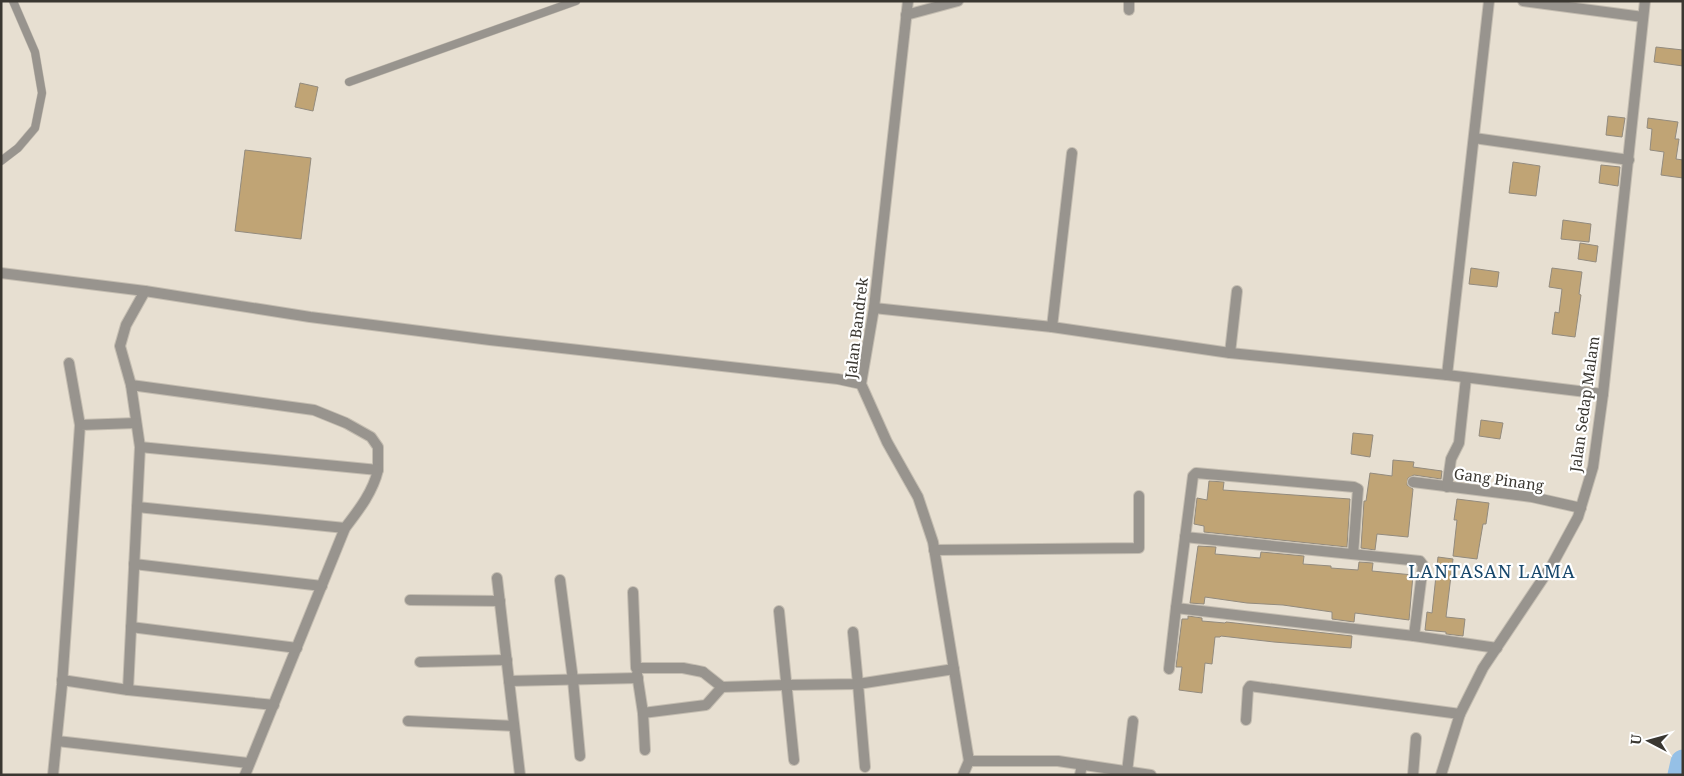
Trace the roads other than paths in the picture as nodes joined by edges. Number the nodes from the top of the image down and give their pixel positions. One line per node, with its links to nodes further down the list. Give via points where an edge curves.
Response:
1 (13, 1): 14 (lane, via 35,52 42,93 35,128 18,148)
2 (576, 1): 10 (lane)
3 (908, 1): 8 (street, Jalan Bandrek)
4 (958, 1): 8 (street)
5 (1488, 1): 11 (street)
6 (1523, 1): 9 (street)
7 (1645, 1): 9 (street, Jalan Sedap Malam)
8 (906, 16): 18 (street, Jalan Bandrek)
9 (1643, 16): 13 (street, Jalan Sedap Malam)
10 (349, 82)
11 (1474, 138): 13 (street); 22 (street)
12 (1072, 154): 19 (street)
13 (1629, 160): 26 (street, Jalan Sedap Malam)
14 (1, 161)
15 (1, 273): 16 (street)
16 (145, 291): 24 (street, via 319,318); 25 (street, via 126,325 120,346)
17 (1237, 291): 20 (street)
18 (874, 308): 19 (street); 24 (street, Jalan Bandrek)
19 (1052, 327): 20 (street)
20 (1230, 353): 22 (street)
21 (69, 363): 28 (street)
22 (1447, 375): 23 (street)
23 (1466, 378): 26 (street); 32 (street, via 1459,443 1451,459)
24 (861, 384): 38 (street, Jalan Bandrek, via 887,442 918,497)
25 (131, 386): 27 (street); 30 (street, via 314,410 370,437 378,447)
26 (1603, 394): 35 (street, Jalan Sedap Malam, via 1593,467)
27 (136, 423): 28 (street); 29 (street)
28 (80, 425): 60 (street)
29 (140, 447): 30 (street); 34 (street)
30 (378, 470): 36 (street, via 360,508)
31 (1413, 482): 32 (street, Gang Pinang)
32 (1447, 487): 35 (street, Gang Pinang, via 1532,497)
33 (1139, 496): 38 (street, via 1139,548)
34 (137, 507): 36 (street); 40 (street)
35 (1581, 508): 53 (street, Jalan Sedap Malam, via 1552,565)
36 (345, 528): 43 (street)
37 (1185, 538): 39 (street); 39 (street, via 1196,473 1354,487 1358,488 1358,493); 47 (street)
38 (934, 550): 57 (street, Jalan Bandrek)
39 (1353, 554): 51 (street, via 1415,560 1423,564)
40 (134, 564): 43 (street); 49 (street)
41 (497, 578): 46 (street)
42 (560, 580): 61 (street)
43 (322, 586): 52 (street)
44 (633, 592): 56 (street)
45 (410, 600): 46 (street)
46 (500, 601): 54 (street)
47 (1176, 608): 51 (street); 58 (street)
48 (779, 611): 64 (street)
49 (131, 627): 52 (street); 66 (street)
50 (853, 632): 63 (street)
51 (1414, 636): 53 (street)
52 (297, 648): 67 (street)
53 (1497, 648): 69 (street, Jalan Sedap Malam)
54 (507, 660): 55 (street); 62 (street)
55 (420, 662)
56 (636, 668): 59 (street); 65 (street, via 698,671)
57 (954, 669): 63 (street); 79 (street, Jalan Bandrek)
58 (1169, 669)
59 (638, 678): 61 (street); 68 (street)
60 (62, 680): 66 (street); 75 (street)
61 (573, 680): 62 (street); 77 (street)
62 (509, 681): 73 (street)
63 (858, 684): 64 (street); 81 (street)
64 (786, 685): 65 (street); 78 (street)
65 (722, 687): 68 (street, via 706,705)
66 (128, 690): 67 (street)
67 (274, 704): 80 (street)
68 (643, 712): 76 (street)
69 (1460, 714): 71 (street, via 1250,686); 90 (street, Jalan Sedap Malam)
70 (1133, 720): 83 (street)
71 (1246, 720)
72 (408, 722): 73 (street)
73 (514, 726): 86 (street)
74 (1416, 738): 89 (street)
75 (56, 741): 80 (street); 84 (street)
76 (645, 750)
77 (580, 756)
78 (794, 760)
79 (969, 761): 82 (street, via 1058,761); 87 (street)
80 (248, 763): 85 (street)
81 (865, 767)
82 (1081, 770): 83 (street)
83 (1127, 772): 88 (street)
84 (53, 775)
85 (245, 775)
86 (520, 775)
87 (963, 775)
88 (1151, 775)
89 (1413, 775)
90 (1441, 775)

